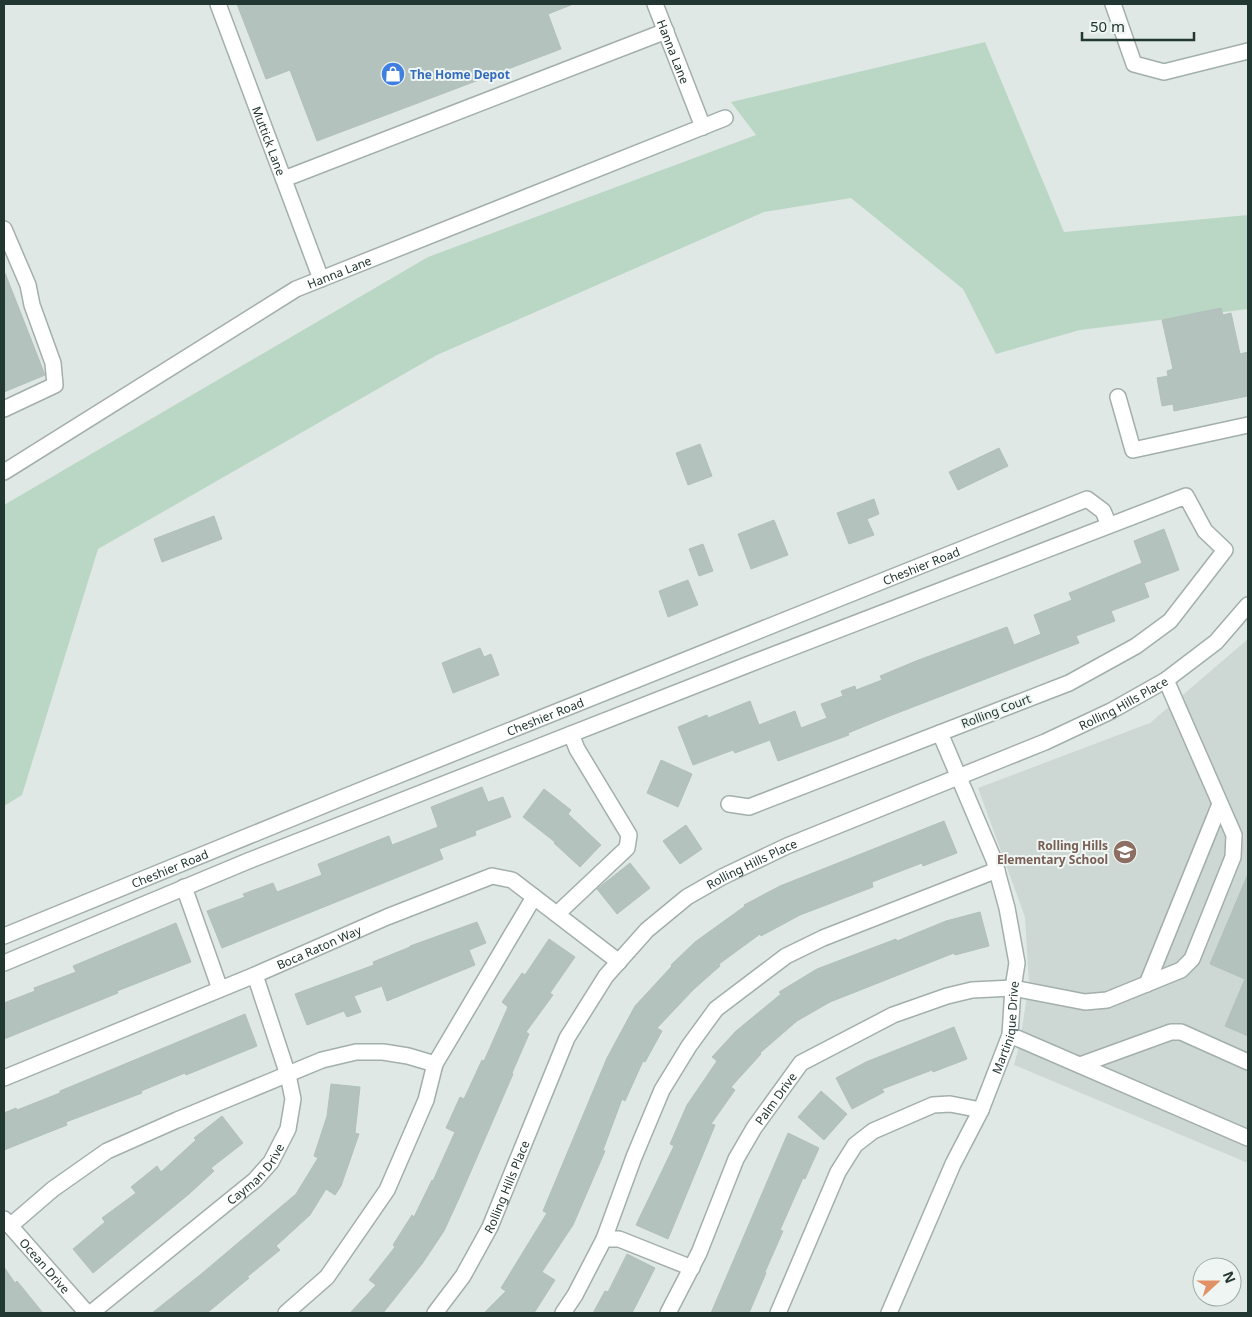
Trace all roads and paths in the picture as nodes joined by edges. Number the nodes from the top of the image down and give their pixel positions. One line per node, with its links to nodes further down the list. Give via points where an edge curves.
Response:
1 (218, 4): 8 (street, Muttick Lane)
2 (655, 4): 4 (street, Hanna Lane)
3 (1113, 4): 5 (street, via 1134,64 1164,72)
4 (666, 31): 7 (street, Hanna Lane); 8 (street)
5 (1248, 52)
6 (725, 118): 7 (street, Hanna Lane)
7 (703, 127): 10 (street, Hanna Lane)
8 (284, 179): 10 (street, Muttick Lane)
9 (4, 229): 12 (street, via 28,285 53,364 55,385)
10 (321, 279): 14 (street, Hanna Lane, via 296,289)
11 (1118, 397): 13 (street, via 1133,450)
12 (4, 409)
13 (1248, 425)
14 (4, 472)
15 (1109, 525): 18 (street, Rolling Court, via 1186,496 1206,531 1225,550 1170,620 1136,646 1069,683); 19 (street); 27 (street, Cheshier Road, via 1103,511 1087,499)
16 (1246, 611): 17 (street, Rolling Hills Place, via 1216,642)
17 (1166, 680): 20 (street, Rolling Hills Place, via 1111,711); 22 (street, Palm Drive)
18 (940, 733): 20 (street, Martinique Drive); 21 (street, Rolling Court, via 749,807)
19 (570, 734): 24 (street); 26 (street, via 629,835 627,848)
20 (959, 776): 23 (street, Martinique Drive); 28 (street, Rolling Hills Place, via 787,846 722,877 687,897 647,930)
21 (728, 804)
22 (1220, 804): 31 (street); 31 (street, Palm Drive, via 1234,835 1234,857 1192,959 1181,970)
23 (997, 870): 32 (street, Martinique Drive, via 1017,963); 43 (street, via 823,938 786,956 716,1009 662,1090)
24 (184, 888): 29 (street); 33 (street)
25 (534, 896): 26 (street, Boca Raton Way); 30 (street, Boca Raton Way, via 512,880 492,876 387,917); 36 (street)
26 (557, 914): 28 (street, Boca Raton Way)
27 (4, 936)
28 (619, 962): 47 (street, Rolling Hills Place, via 606,976 567,1038 490,1227 463,1276)
29 (4, 963)
30 (255, 975): 33 (street, Boca Raton Way); 38 (street, Cayman Drive)
31 (1147, 984): 32 (street, Palm Drive, via 1106,1000 1085,1002)
32 (1013, 988): 34 (street, Martinique Drive); 44 (street, Palm Drive, via 972,990 893,1015 801,1064 736,1159)
33 (220, 989): 39 (street, Boca Raton Way)
34 (1010, 1036): 37 (street); 40 (street, Martinique Drive)
35 (1248, 1062): 37 (street, via 1181,1032 1171,1032)
36 (435, 1064): 38 (street, via 383,1052 356,1052 322,1060); 46 (street, via 426,1100 387,1190 327,1277)
37 (1080, 1065): 41 (street)
38 (288, 1075): 42 (street, via 107,1151); 45 (street, Cayman Drive, via 293,1099 288,1129 271,1162 255,1180)
39 (4, 1078)
40 (981, 1110): 50 (street, via 950,1104 933,1105 873,1131 856,1145 838,1172); 51 (street, Martinique Drive, via 953,1164)
41 (1248, 1138)
42 (7, 1223): 45 (street, Ocean Drive)
43 (604, 1239): 44 (street, via 619,1239); 48 (street)
44 (692, 1268): 49 (street, Palm Drive)
45 (89, 1313)
46 (286, 1313)
47 (435, 1313)
48 (563, 1313)
49 (668, 1313)
50 (778, 1313)
51 (889, 1313)

